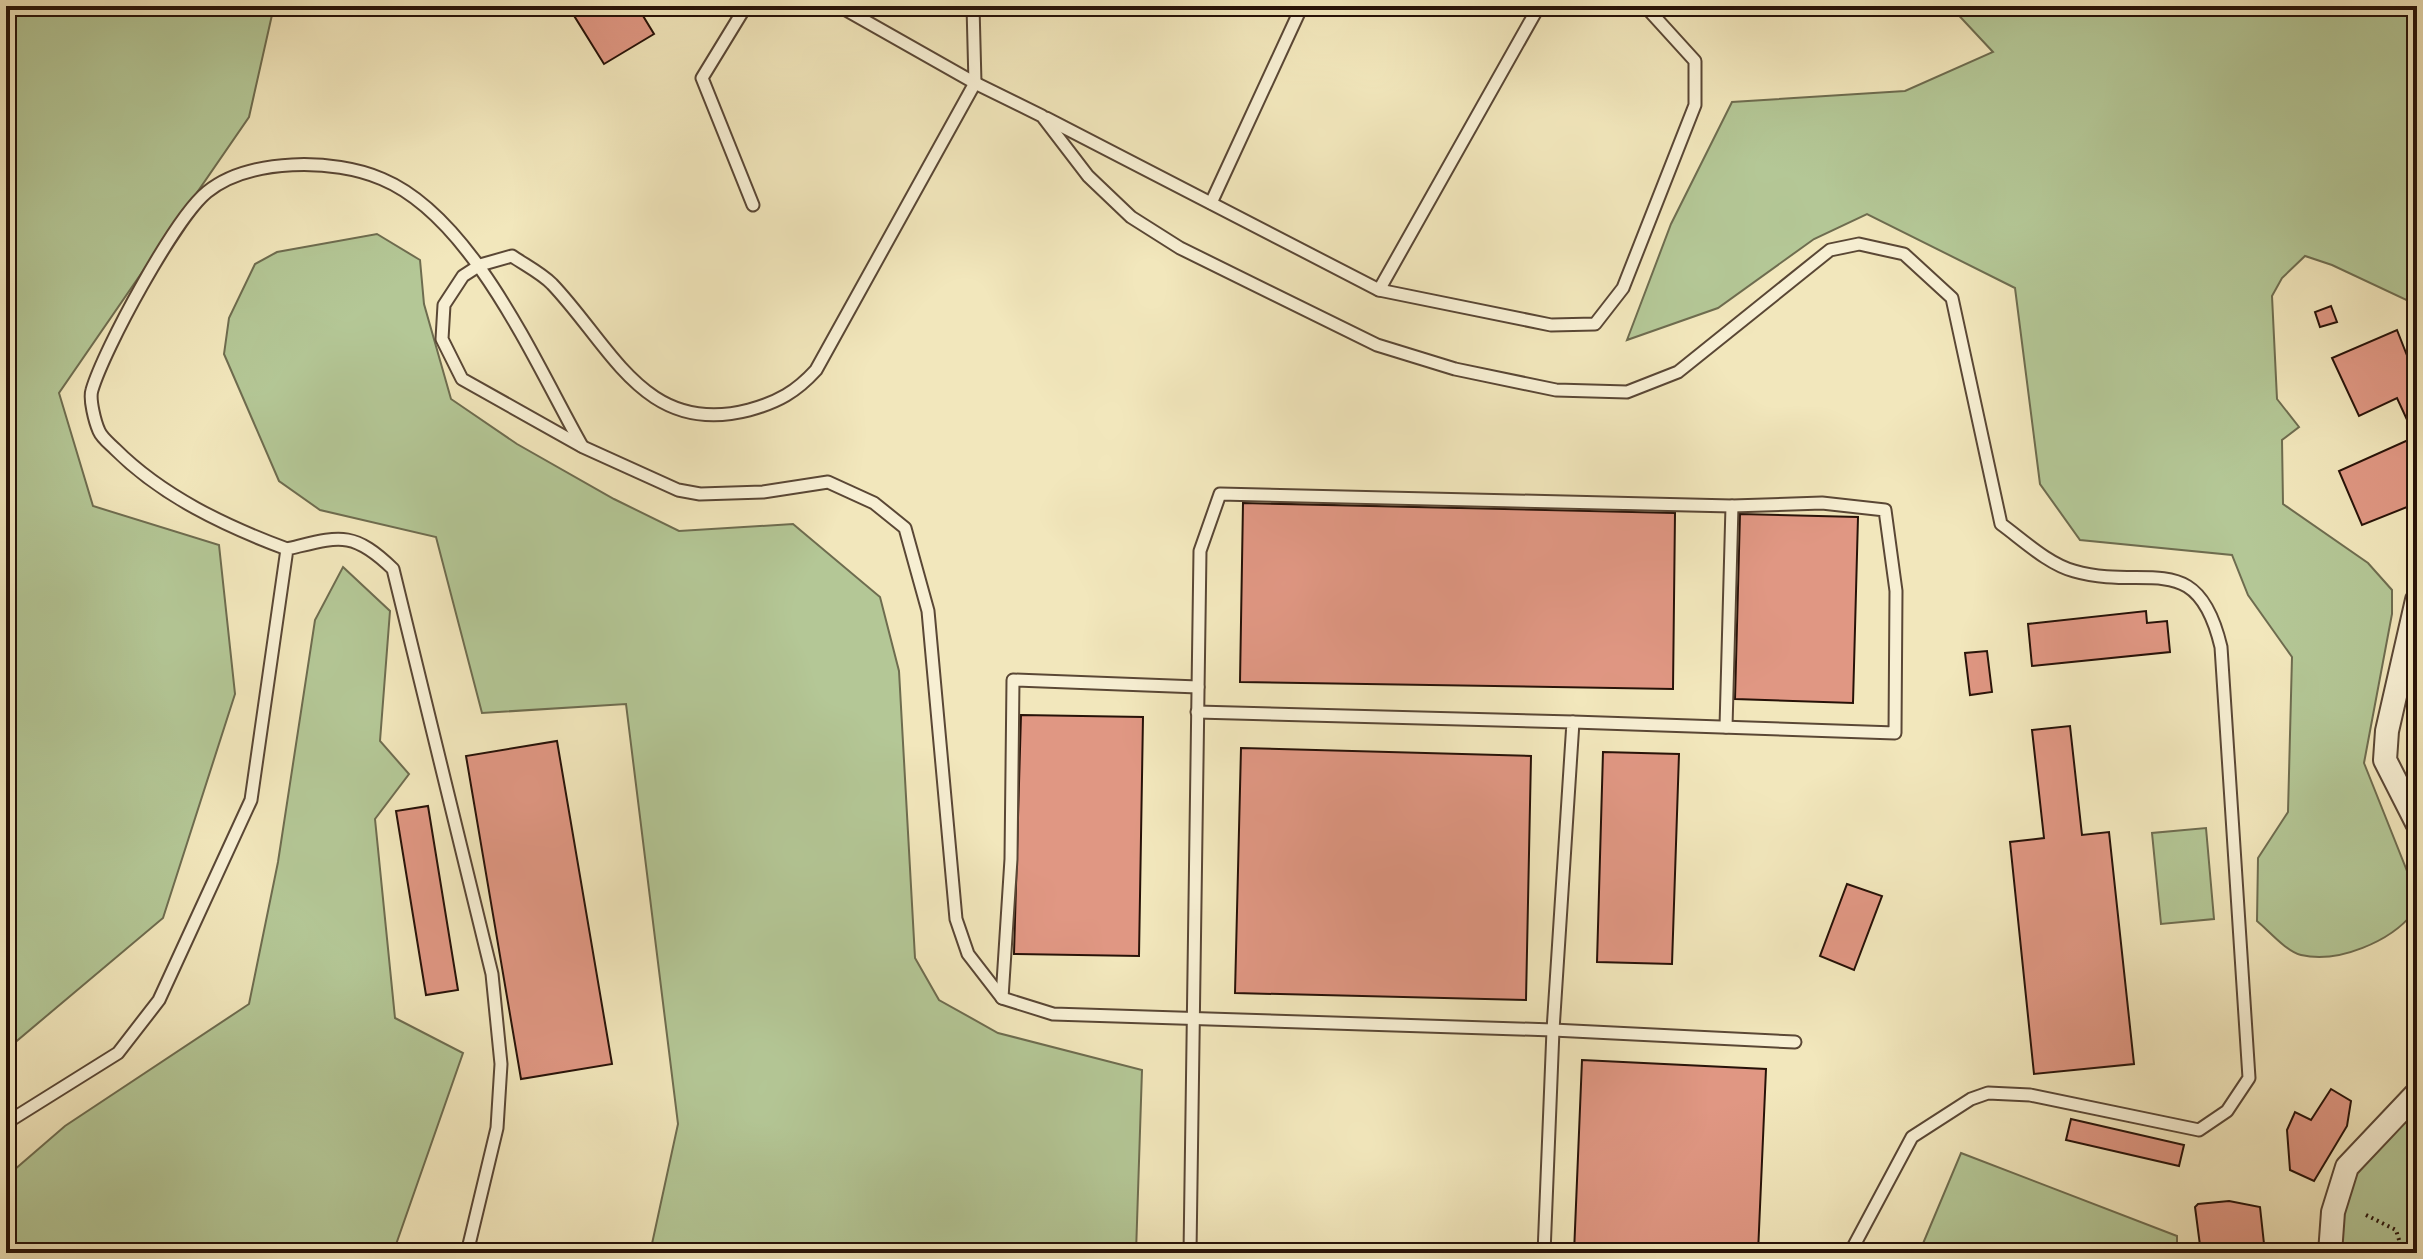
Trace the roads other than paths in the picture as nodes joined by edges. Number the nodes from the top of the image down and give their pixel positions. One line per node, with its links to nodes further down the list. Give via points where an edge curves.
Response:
1 (746, 6): 10 (lane, via 702,78)
2 (839, 6): 7 (lane)
3 (973, 6): 7 (lane)
4 (1302, 6): 9 (lane)
5 (1539, 6): 12 (lane)
6 (1645, 6): 12 (lane, via 1695,61 1695,105 1623,288 1595,324 1551,325)
7 (975, 83): 8 (lane); 11 (lane, via 816,370 778,402 724,416 662,405 629,376 550,281 512,256)
8 (1042, 116): 9 (lane); 31 (lane, via 1088,176 1131,217 1180,248 1377,345 1455,369 1556,390 1627,392 1678,372 1830,250 1859,244 1904,254 1952,298 2001,524 2074,571 2182,581 2214,615 2221,647 2249,1078 2227,1111 2199,1130 2030,1095 1988,1093 1971,1099 1912,1137)
9 (1211, 203): 12 (lane)
10 (753, 205)
11 (480, 265): 13 (lane); 13 (lane, via 463,276 444,305 442,339 457,372); 15 (lane, via 450,227 382,179 323,166 257,167 207,192 164,247 90,393 99,433 165,489)
12 (1379, 290)
13 (583, 447): 22 (lane, via 678,490 700,494 828,482 874,503 905,528 928,611 956,919 968,954)
14 (1732, 506): 17 (lane, via 1220,494 1200,551); 20 (lane); 20 (lane, via 1822,503 1885,510 1896,591 1895,733)
15 (287, 549): 27 (lane, via 251,800 159,1000 118,1053); 28 (lane, via 338,537 371,547 393,569 492,974 501,1064 497,1128)
16 (2417, 600): 21 (street, via 2385,760)
17 (1198, 687): 18 (lane); 22 (lane, via 1013,680 1011,859)
18 (1197, 712): 19 (lane); 23 (lane)
19 (1573, 722): 20 (lane); 24 (lane)
20 (1726, 727)
21 (2417, 823)
22 (1002, 998): 23 (lane, via 1053,1014)
23 (1193, 1018): 24 (lane); 29 (lane)
24 (1553, 1030): 25 (lane); 30 (lane)
25 (1795, 1042)
26 (2417, 1093): 32 (street, via 2347,1167 2333,1212)
27 (6, 1123)
28 (467, 1253)
29 (1190, 1253)
30 (1544, 1253)
31 (1850, 1253)
32 (2330, 1253)

